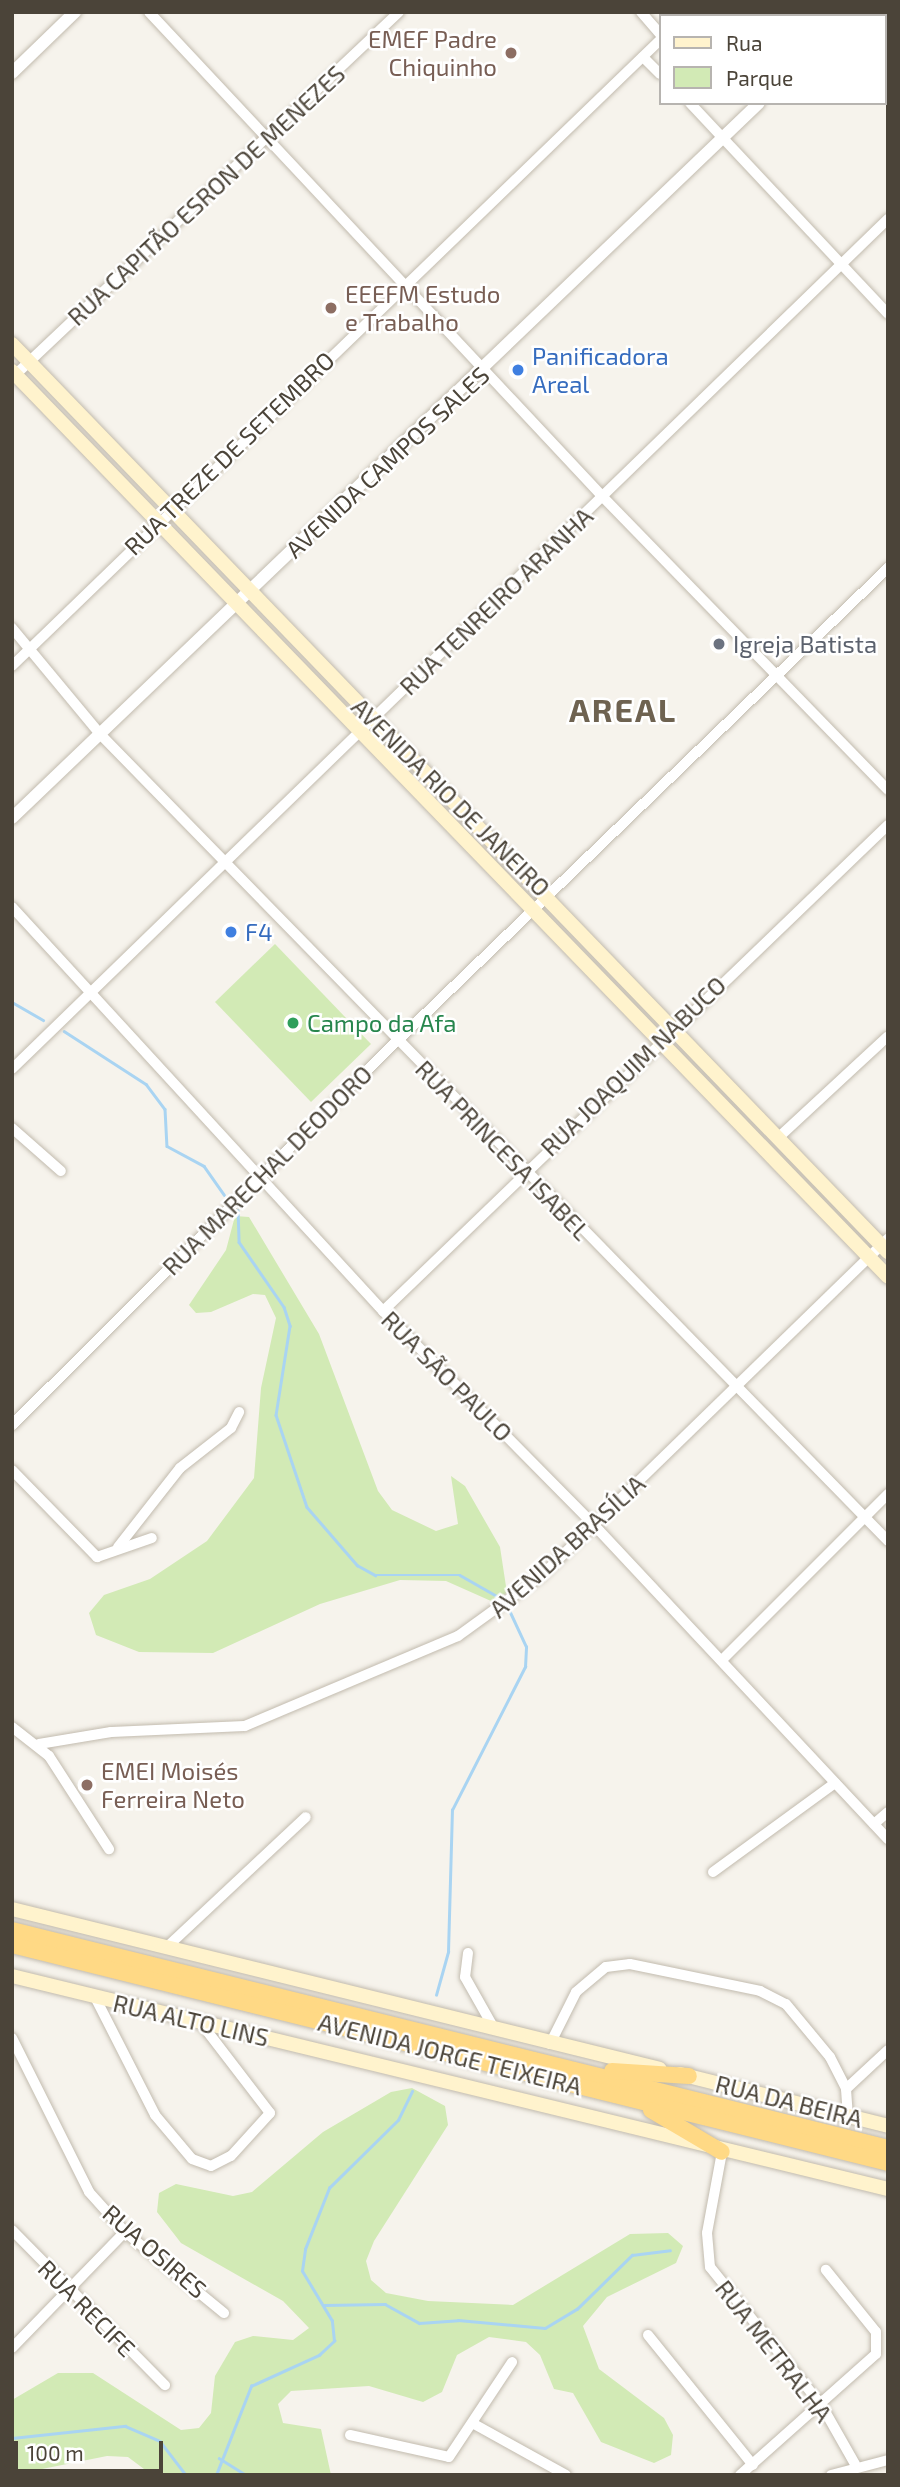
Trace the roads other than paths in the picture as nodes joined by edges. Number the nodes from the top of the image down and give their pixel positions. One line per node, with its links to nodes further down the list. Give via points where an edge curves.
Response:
1 (75, 12): 8 (street)
2 (149, 12): 12 (street)
3 (399, 12): 12 (street, RUA CAPITÃO ESRON DE MENEZES)
4 (641, 12): 5 (street)
5 (659, 33)
6 (659, 41): 7 (street, RUA TREZE DE SETEMBRO)
7 (643, 57): 9 (street); 16 (street, RUA TREZE DE SETEMBRO)
8 (12, 73)
9 (659, 73)
10 (692, 105): 13 (street)
11 (757, 105): 13 (street, AVENIDA CAMPOS SALES)
12 (266, 137): 16 (street); 19 (street, RUA CAPITÃO ESRON DE MENEZES)
13 (724, 137): 15 (street); 20 (street, AVENIDA CAMPOS SALES)
14 (888, 219): 15 (street, RUA TENREIRO ARANHA)
15 (841, 265): 17 (street); 22 (street, RUA TENREIRO ARANHA)
16 (401, 285): 20 (street); 23 (street, RUA TREZE DE SETEMBRO)
17 (888, 314)
18 (12, 344): 19 (main road, AVENIDA RIO DE JANEIRO)
19 (29, 362): 21 (street, RUA CAPITÃO ESRON DE MENEZES); 23 (main road, AVENIDA RIO DE JANEIRO)
20 (484, 372): 22 (street); 26 (street, AVENIDA CAMPOS SALES)
21 (13, 374): 24 (main road, AVENIDA RIO DE JANEIRO)
22 (604, 498): 31 (street); 32 (street, RUA TENREIRO ARANHA)
23 (171, 511): 24 (street, RUA TREZE DE SETEMBRO); 26 (main road, AVENIDA RIO DE JANEIRO)
24 (158, 524): 27 (main road, AVENIDA RIO DE JANEIRO); 29 (street, RUA TREZE DE SETEMBRO)
25 (888, 568): 31 (street, RUA MARECHAL DEODORO)
26 (250, 590): 27 (street, AVENIDA CAMPOS SALES); 32 (main road, AVENIDA RIO DE JANEIRO)
27 (236, 604): 33 (main road, AVENIDA RIO DE JANEIRO); 34 (street, AVENIDA CAMPOS SALES)
28 (12, 628): 29 (street, RUA PRINCESA ISABEL)
29 (29, 648): 30 (street, RUA TREZE DE SETEMBRO); 34 (street, RUA PRINCESA ISABEL)
30 (12, 666)
31 (776, 677): 35 (street); 39 (street, RUA MARECHAL DEODORO)
32 (372, 718): 33 (street, RUA TENREIRO ARANHA); 39 (main road, AVENIDA RIO DE JANEIRO)
33 (358, 732): 38 (street, RUA TENREIRO ARANHA); 41 (main road, AVENIDA RIO DE JANEIRO)
34 (100, 734): 36 (street, AVENIDA CAMPOS SALES); 38 (street, RUA PRINCESA ISABEL)
35 (888, 790)
36 (12, 818)
37 (888, 825): 43 (street, RUA JOAQUIM NABUCO)
38 (229, 863): 42 (street, RUA TENREIRO ARANHA); 45 (street, RUA PRINCESA ISABEL)
39 (550, 895): 41 (street, RUA MARECHAL DEODORO); 43 (main road, AVENIDA RIO DE JANEIRO)
40 (12, 907): 42 (street, RUA SÃO PAULO)
41 (534, 911): 45 (street, RUA MARECHAL DEODORO); 46 (main road, AVENIDA RIO DE JANEIRO)
42 (91, 995): 47 (street, RUA TENREIRO ARANHA); 52 (street, RUA SÃO PAULO)
43 (671, 1027): 46 (street, RUA JOAQUIM NABUCO); 49 (main road, AVENIDA RIO DE JANEIRO)
44 (887, 1037): 49 (street)
45 (397, 1041): 51 (street, RUA PRINCESA ISABEL); 52 (street, RUA MARECHAL DEODORO)
46 (656, 1043): 51 (street, RUA JOAQUIM NABUCO); 54 (main road, AVENIDA RIO DE JANEIRO)
47 (12, 1069)
48 (12, 1128): 50 (street)
49 (779, 1137): 53 (main road, AVENIDA RIO DE JANEIRO)
50 (61, 1171)
51 (524, 1172): 56 (street, RUA JOAQUIM NABUCO); 57 (street, RUA PRINCESA ISABEL)
52 (261, 1175): 56 (street, RUA SÃO PAULO); 59 (street, RUA MARECHAL DEODORO)
53 (885, 1245): 54 (street, AVENIDA BRASÍLIA)
54 (868, 1257): 55 (main road, AVENIDA RIO DE JANEIRO); 57 (street, AVENIDA BRASÍLIA)
55 (888, 1277)
56 (383, 1311): 63 (street, RUA SÃO PAULO)
57 (736, 1388): 62 (street, RUA PRINCESA ISABEL); 63 (street, AVENIDA BRASÍLIA)
58 (239, 1412): 66 (street, via 231,1428 180,1468)
59 (12, 1425)
60 (12, 1470): 66 (street, via 93,1555)
61 (888, 1494): 62 (street)
62 (865, 1518): 65 (street, RUA PRINCESA ISABEL); 67 (street)
63 (594, 1525): 67 (street, RUA SÃO PAULO); 69 (street, AVENIDA BRASÍLIA, via 500,1610 429,1649 246,1726)
64 (152, 1538): 66 (street)
65 (888, 1541)
66 (118, 1546)
67 (722, 1660): 70 (street, RUA SÃO PAULO)
68 (12, 1727): 69 (street)
69 (39, 1744): 75 (street)
70 (835, 1783): 73 (street, RUA SÃO PAULO); 76 (street)
71 (888, 1812): 73 (street)
72 (306, 1817): 80 (street)
73 (874, 1824): 74 (street, RUA SÃO PAULO)
74 (888, 1839)
75 (109, 1849)
76 (713, 1872)
77 (12, 1909): 80 (main road, RUA DA BEIRA)
78 (12, 1930): 89 (highway, AVENIDA JORGE TEIXEIRA)
79 (12, 1945): 92 (highway, AVENIDA JORGE TEIXEIRA)
80 (166, 1947): 85 (main road, RUA DA BEIRA)
81 (468, 1953): 85 (street, via 465,1977)
82 (12, 1976): 83 (main road, RUA ALTO LINS)
83 (95, 1997): 84 (main road, RUA ALTO LINS); 84 (street, via 138,2087 192,2159 207,2166 226,2161 270,2113 217,2038)
84 (198, 2021): 96 (main road, RUA ALTO LINS, via 494,2090)
85 (495, 2031): 87 (main road, RUA DA BEIRA)
86 (12, 2038): 100 (street, RUA OSIRES, via 76,2172)
87 (550, 2044): 90 (main road, RUA DA BEIRA); 91 (street, via 569,2003 606,1967 630,1964 769,1994 830,2057)
88 (888, 2050): 91 (street)
89 (536, 2061): 90 (highway); 95 (highway, AVENIDA JORGE TEIXEIRA)
90 (689, 2076): 93 (main road, RUA DA BEIRA)
91 (846, 2089): 93 (street)
92 (630, 2099): 96 (highway); 97 (highway, AVENIDA JORGE TEIXEIRA)
93 (848, 2115): 94 (main road, RUA DA BEIRA)
94 (888, 2126)
95 (888, 2148)
96 (722, 2151): 98 (main road); 108 (street, RUA METRALHA, via 707,2233 710,2267)
97 (888, 2162)
98 (888, 2189)
99 (12, 2230): 102 (street, RUA RECIFE)
100 (125, 2232): 102 (street); 103 (street, RUA OSIRES)
101 (826, 2270): 108 (street, via 879,2340 873,2359)
102 (70, 2294): 105 (street); 107 (street, RUA RECIFE)
103 (224, 2313)
104 (648, 2335): 113 (street)
105 (12, 2348)
106 (512, 2362): 109 (street)
107 (165, 2385)
108 (822, 2406): 112 (street, RUA METRALHA); 113 (street)
109 (474, 2424): 110 (street, via 444,2459); 114 (street)
110 (350, 2435)
111 (888, 2460): 112 (street)
112 (855, 2464): 116 (street)
113 (753, 2465): 115 (street)
114 (566, 2475)
115 (740, 2475)
116 (831, 2475)

